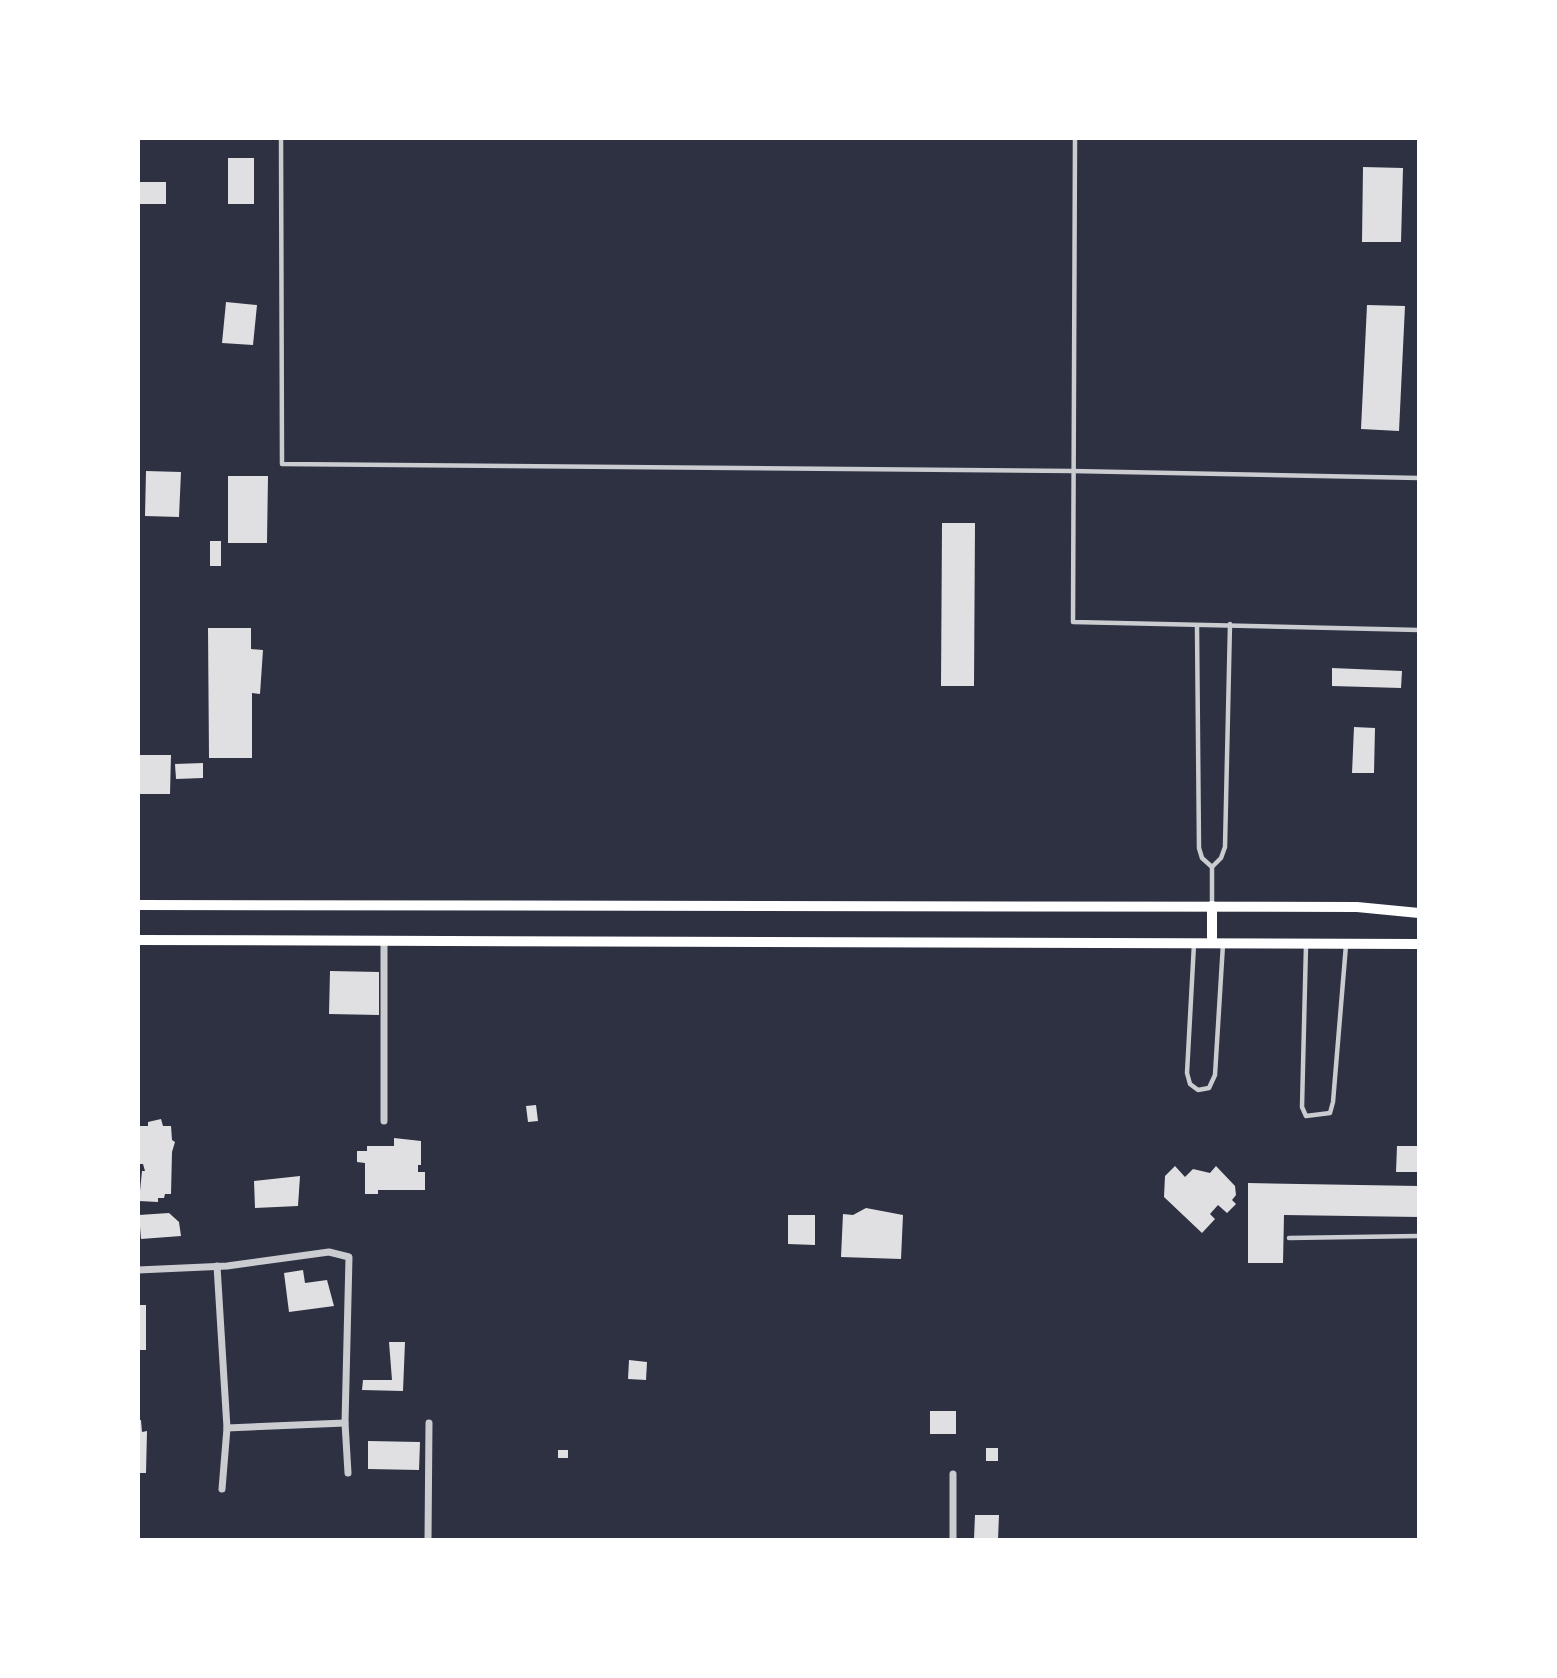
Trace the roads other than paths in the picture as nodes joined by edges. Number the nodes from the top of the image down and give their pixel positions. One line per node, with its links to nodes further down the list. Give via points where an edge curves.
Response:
1 (281, 138): 3 (lane, via 282,464)
2 (1075, 138): 3 (lane)
3 (1072, 471): 4 (lane); 6 (lane, via 1073,622)
4 (1419, 478)
5 (1230, 624): 6 (lane); 7 (lane); 8 (lane, via 1225,847)
6 (1197, 626): 8 (lane, via 1199,848 1204,862)
7 (1419, 631)
8 (1212, 867): 10 (lane)
9 (138, 905): 10 (main road)
10 (1212, 906): 11 (main road, via 1357,907); 15 (main road)
11 (1419, 913)
12 (138, 940): 13 (main road)
13 (384, 941): 14 (main road); 19 (street)
14 (1194, 943): 15 (main road); 15 (lane, via 1187,1073 1190,1084 1199,1090 1209,1088 1214,1075)
15 (1217, 943): 16 (main road)
16 (1306, 943): 17 (main road); 17 (lane, via 1301,1107 1307,1116 1317,1117 1329,1113 1333,1102)
17 (1346, 944): 18 (main road)
18 (1419, 944)
19 (384, 1121)
20 (1419, 1236): 21 (lane)
21 (1289, 1238)
22 (217, 1266): 23 (street); 24 (street, via 329,1252 349,1257); 26 (street)
23 (138, 1270)
24 (345, 1423): 26 (street); 27 (street)
25 (429, 1423): 30 (street)
26 (227, 1428): 29 (street)
27 (348, 1473)
28 (953, 1474): 31 (street)
29 (222, 1489)
30 (428, 1540)
31 (953, 1540)

